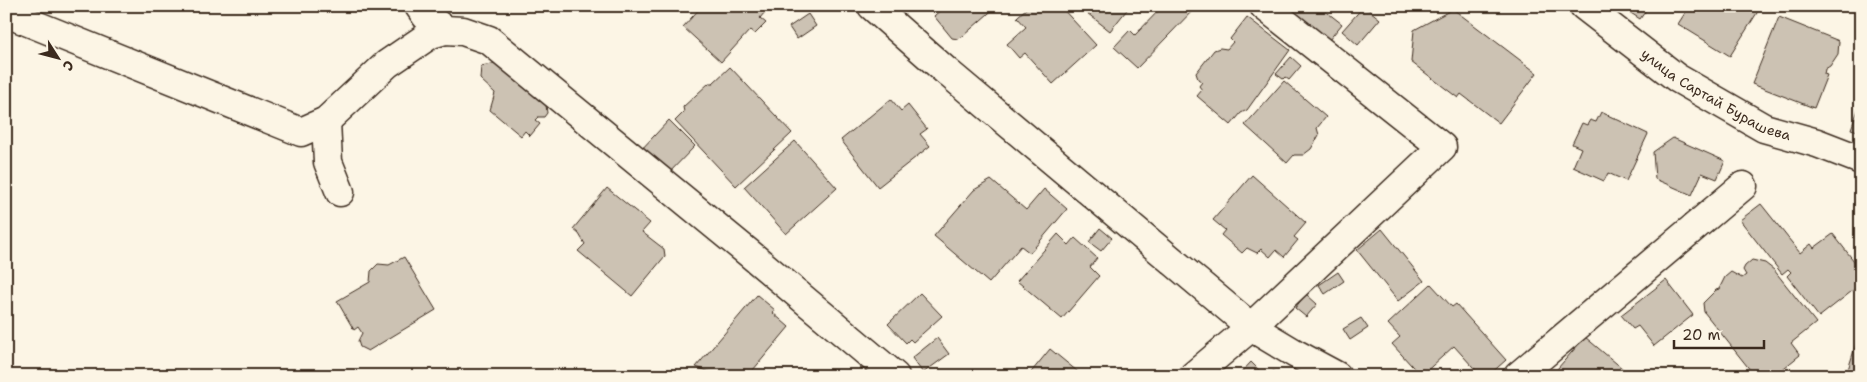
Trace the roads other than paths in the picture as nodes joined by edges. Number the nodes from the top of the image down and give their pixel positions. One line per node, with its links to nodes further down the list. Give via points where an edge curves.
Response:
1 (419, 6): 6 (street, via 426,16)
2 (872, 6): 11 (street)
3 (1264, 6): 11 (street, via 1442,147)
4 (1584, 6): 8 (street, улица Сартай Бурашева, via 1678,78 1764,128)
5 (6, 13): 7 (street, via 301,132)
6 (446, 30): 7 (street, via 431,34 387,64); 12 (street, via 463,31 489,40)
7 (326, 121): 10 (street, via 328,162)
8 (1861, 160)
9 (1743, 186): 15 (street)
10 (340, 192)
11 (1251, 327): 13 (street); 14 (street)
12 (895, 376)
13 (1193, 376)
14 (1337, 376)
15 (1518, 376)

